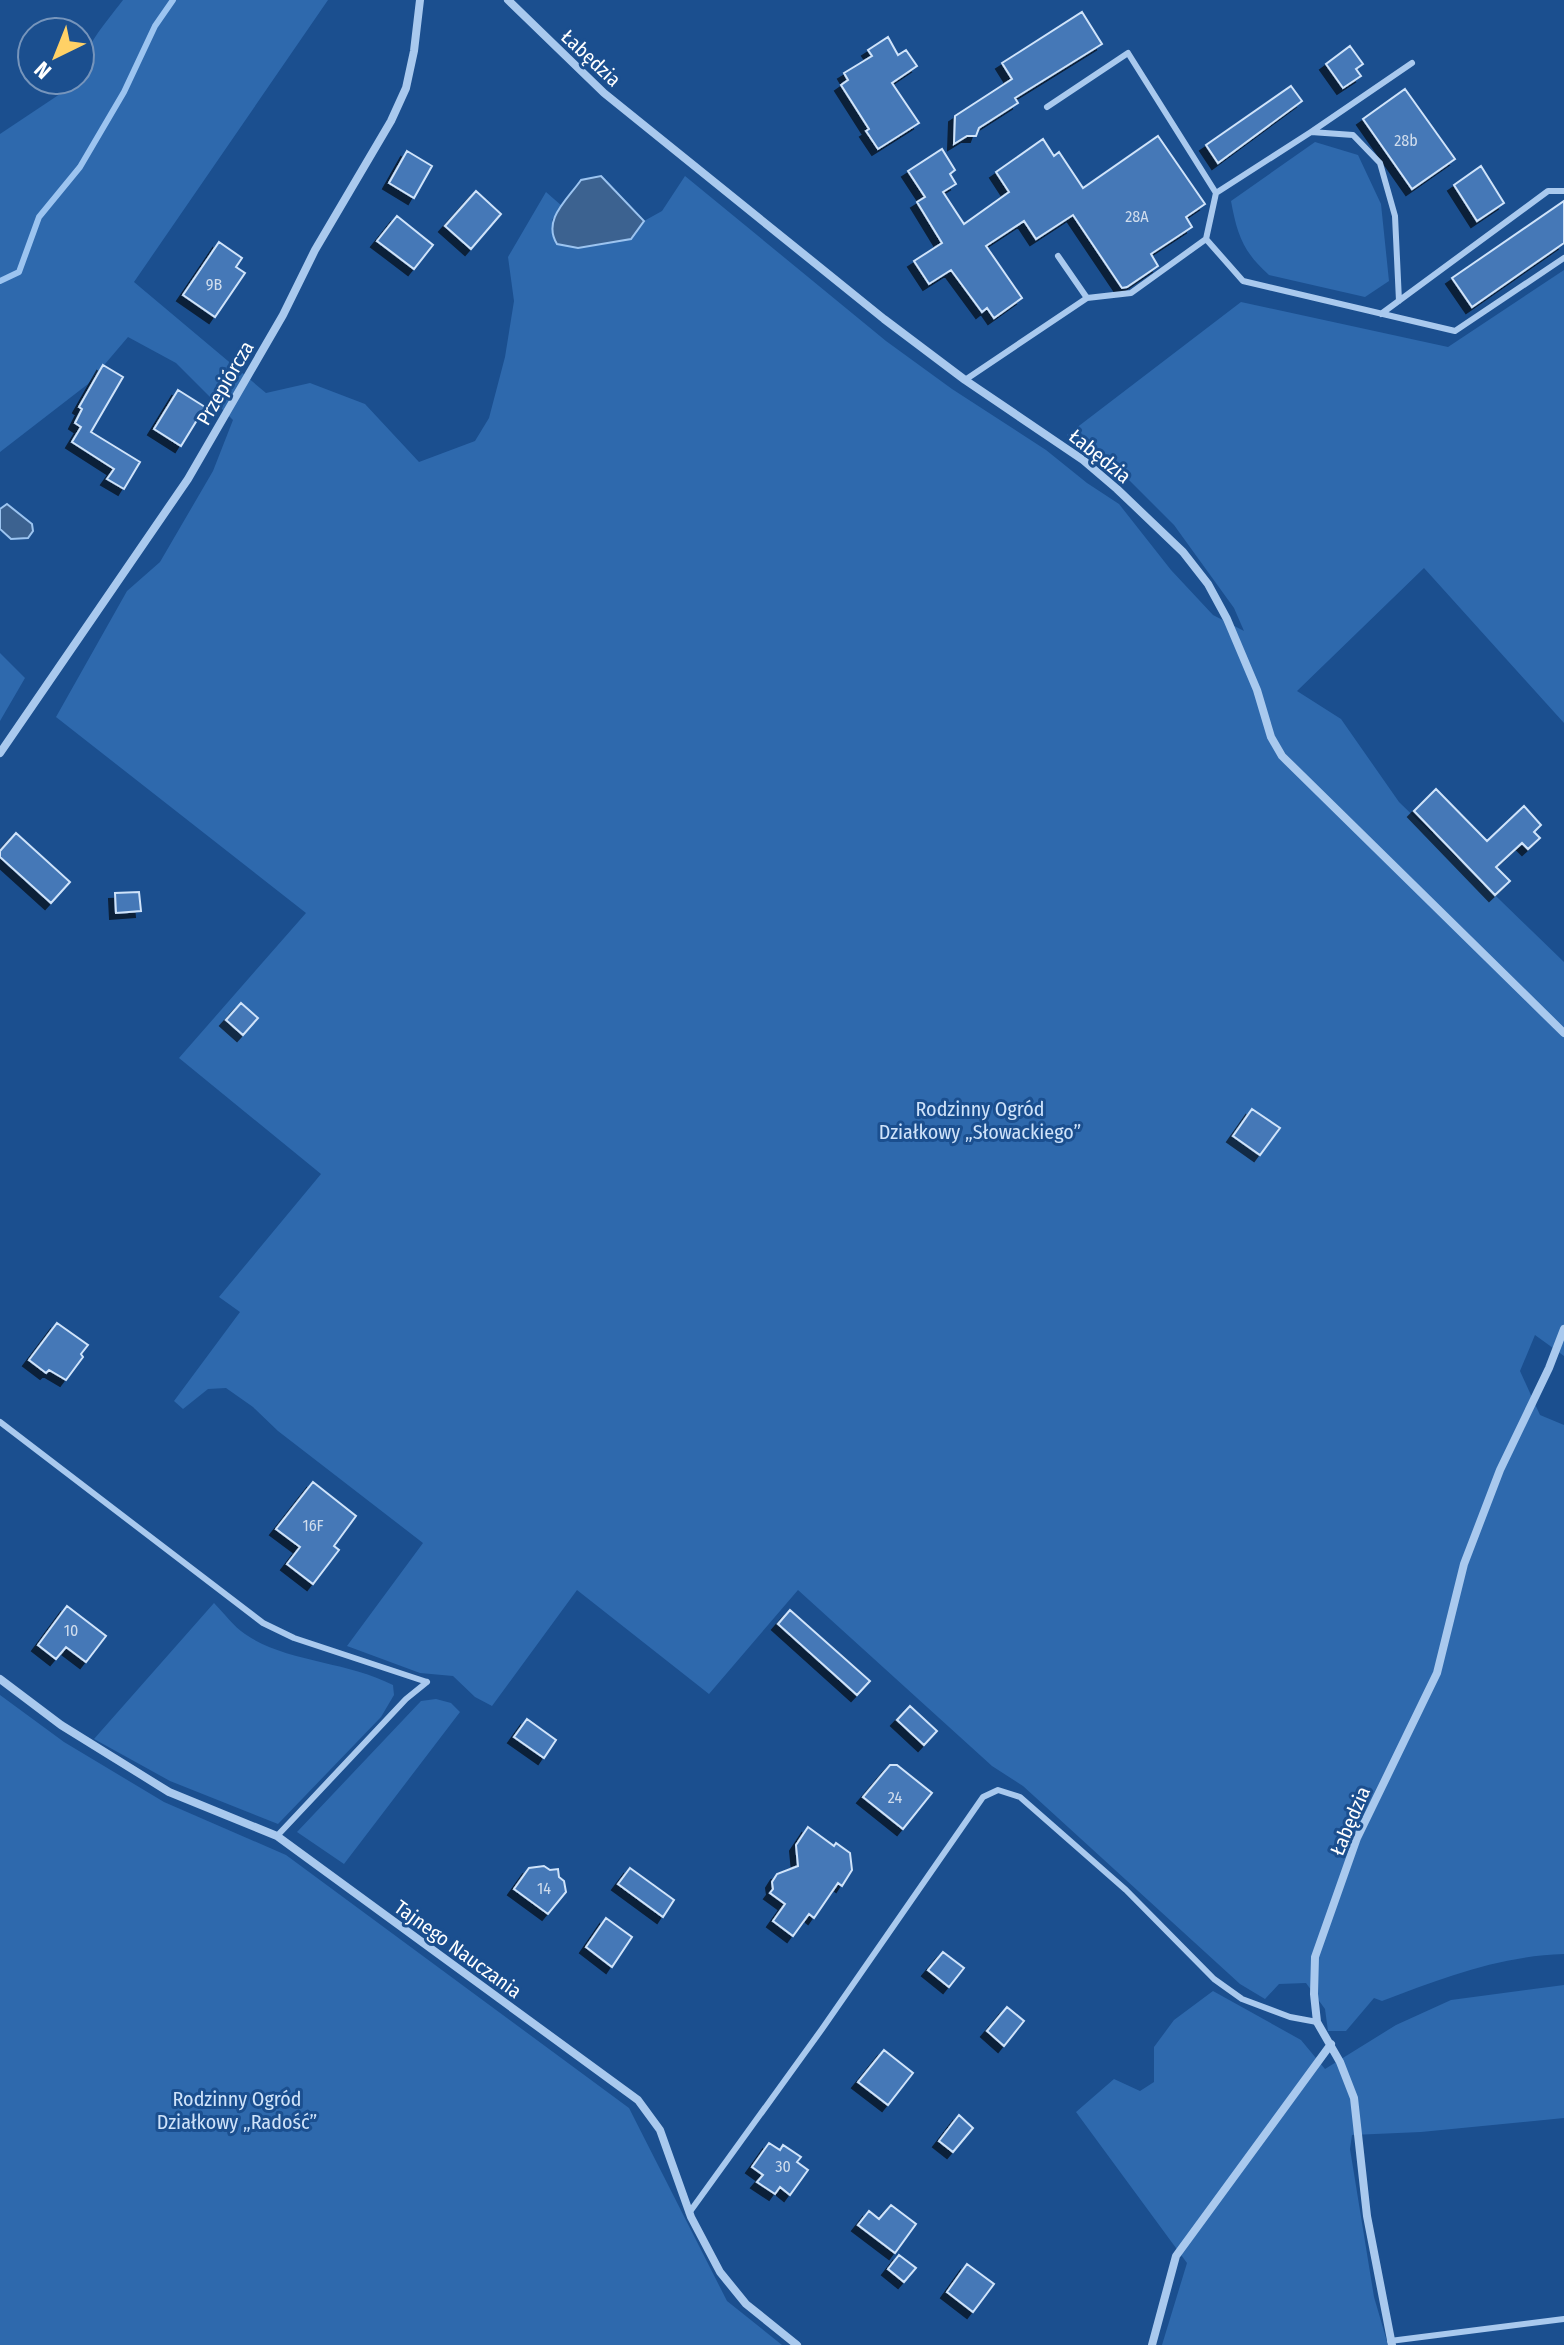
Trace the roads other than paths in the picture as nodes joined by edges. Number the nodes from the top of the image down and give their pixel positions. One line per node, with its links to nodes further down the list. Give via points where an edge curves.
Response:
1 (420, 0): 15 (street, Przepiórcza, via 406,88 283,315 188,479)
2 (508, 0): 14 (street, Łabędzia, via 604,93)
3 (1412, 63): 5 (lane)
4 (1047, 107): 7 (lane, via 1128,53)
5 (1311, 132): 7 (lane); 12 (lane, via 1353,135 1380,163 1395,216)
6 (1564, 191): 12 (lane, via 1548,191)
7 (1216, 193): 8 (lane)
8 (1206, 239): 11 (lane, via 1131,293); 13 (lane, via 1243,281)
9 (1058, 256): 11 (lane)
10 (1564, 258): 13 (lane, via 1455,331)
11 (1087, 298): 14 (lane)
12 (1399, 301): 13 (lane)
13 (1381, 314)
14 (965, 380): 16 (street, Łabędzia, via 1083,460 1183,552 1227,619 1282,756)
15 (0, 753)
16 (1564, 1033)
17 (1564, 1329): 21 (street, Łabędzia, via 1464,1564 1437,1673 1357,1838 1315,1957)
18 (0, 1422): 20 (lane, via 263,1623 427,1682)
19 (0, 1679): 20 (street, Tajnego Nauczania, via 61,1725 169,1792)
20 (277, 1836): 23 (street, Tajnego Nauczania, via 638,2100 660,2130)
21 (1317, 2022): 22 (street, Łabędzia); 23 (lane, via 1242,1999 1223,1986 1126,1890 1020,1797 998,1790 983,1797)
22 (1331, 2044): 25 (street, Łabędzia, via 1354,2098 1367,2216); 27 (street, via 1176,2256)
23 (689, 2213): 26 (street, Tajnego Nauczania, via 734,2291)
24 (1564, 2319): 25 (lane)
25 (1391, 2343)
26 (797, 2345)
27 (1152, 2345)

